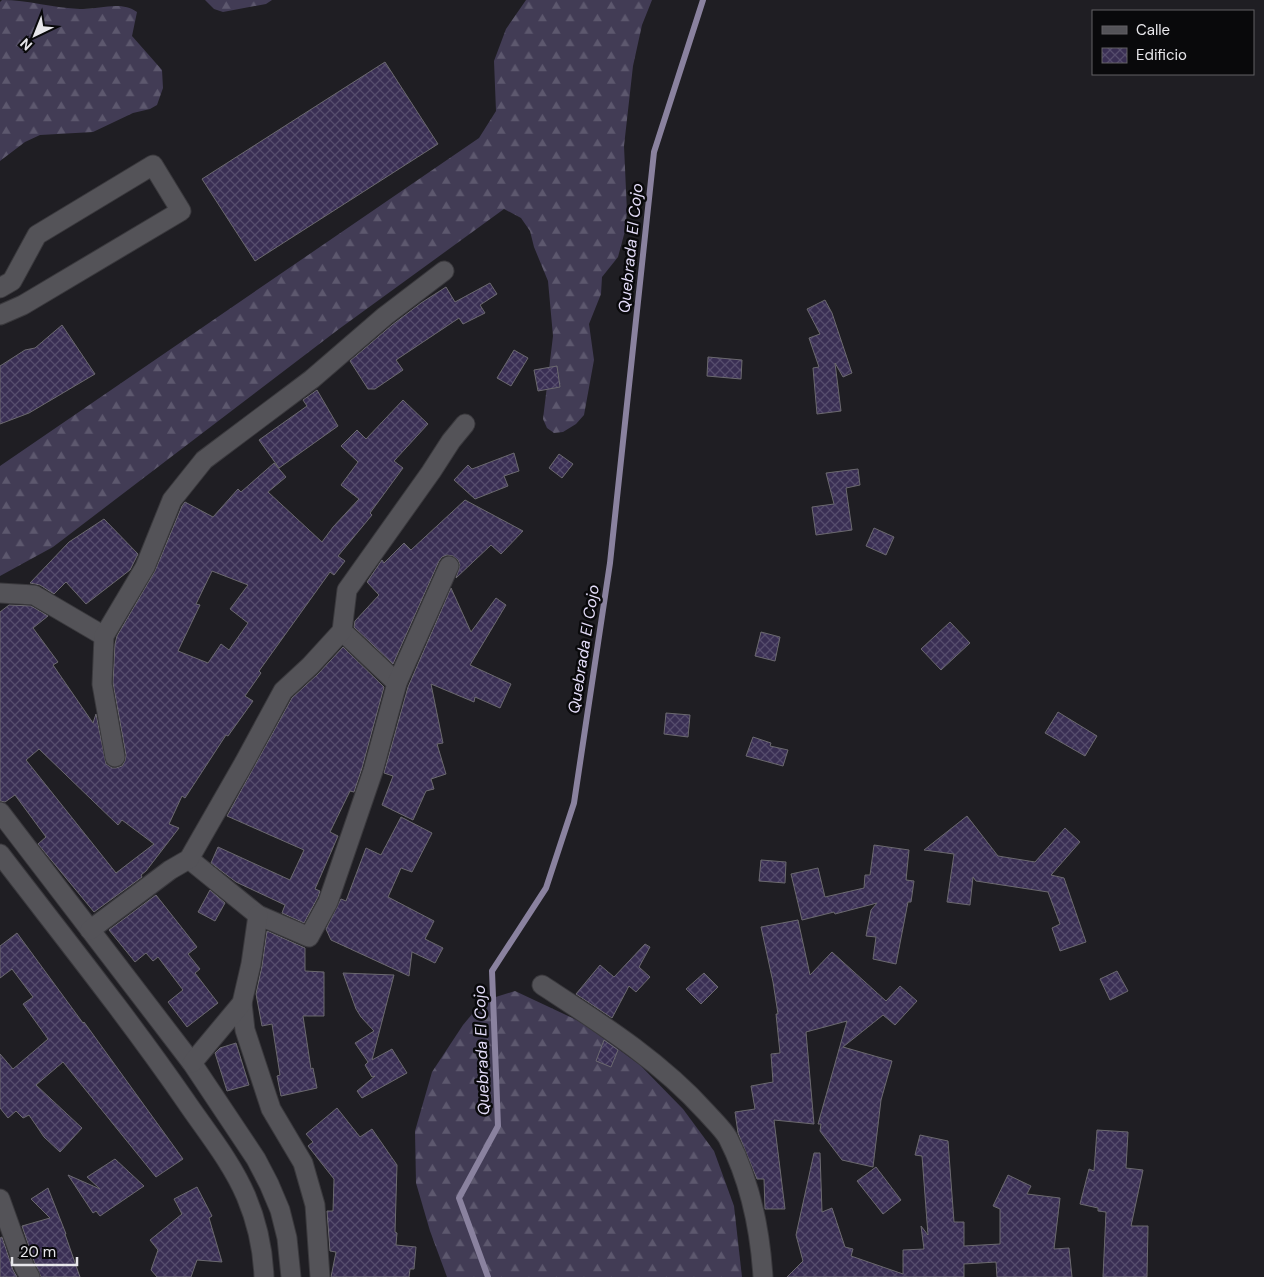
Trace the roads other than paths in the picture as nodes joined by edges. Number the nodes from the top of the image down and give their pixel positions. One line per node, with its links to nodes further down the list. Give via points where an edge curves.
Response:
1 (444, 271): 8 (street, via 385,316 312,379 204,460 172,500 145,567)
2 (0, 288): 3 (street, via 12,281 38,235 153,165 181,211 23,305)
3 (0, 315)
4 (465, 424): 7 (street, via 347,590)
5 (449, 566): 9 (street)
6 (0, 593): 8 (street, via 34,595)
7 (342, 631): 9 (street); 13 (street, via 282,691)
8 (104, 636): 10 (street, via 102,684)
9 (397, 683): 14 (street, via 373,771 338,874 328,902 309,937)
10 (114, 757)
11 (0, 812): 15 (street)
12 (0, 854): 21 (street, via 152,1052 234,1173 255,1218)
13 (189, 859): 14 (street); 15 (street)
14 (258, 915): 17 (street)
15 (90, 930): 18 (street)
16 (542, 985): 24 (street, via 620,1036 684,1088 728,1136 750,1189)
17 (242, 1003): 18 (street); 23 (street, via 244,1030 270,1109 303,1163 315,1205)
18 (192, 1063): 22 (street, via 270,1184 287,1238)
19 (0, 1199): 20 (street)
20 (30, 1277)
21 (264, 1277)
22 (291, 1277)
23 (320, 1277)
24 (763, 1277)

